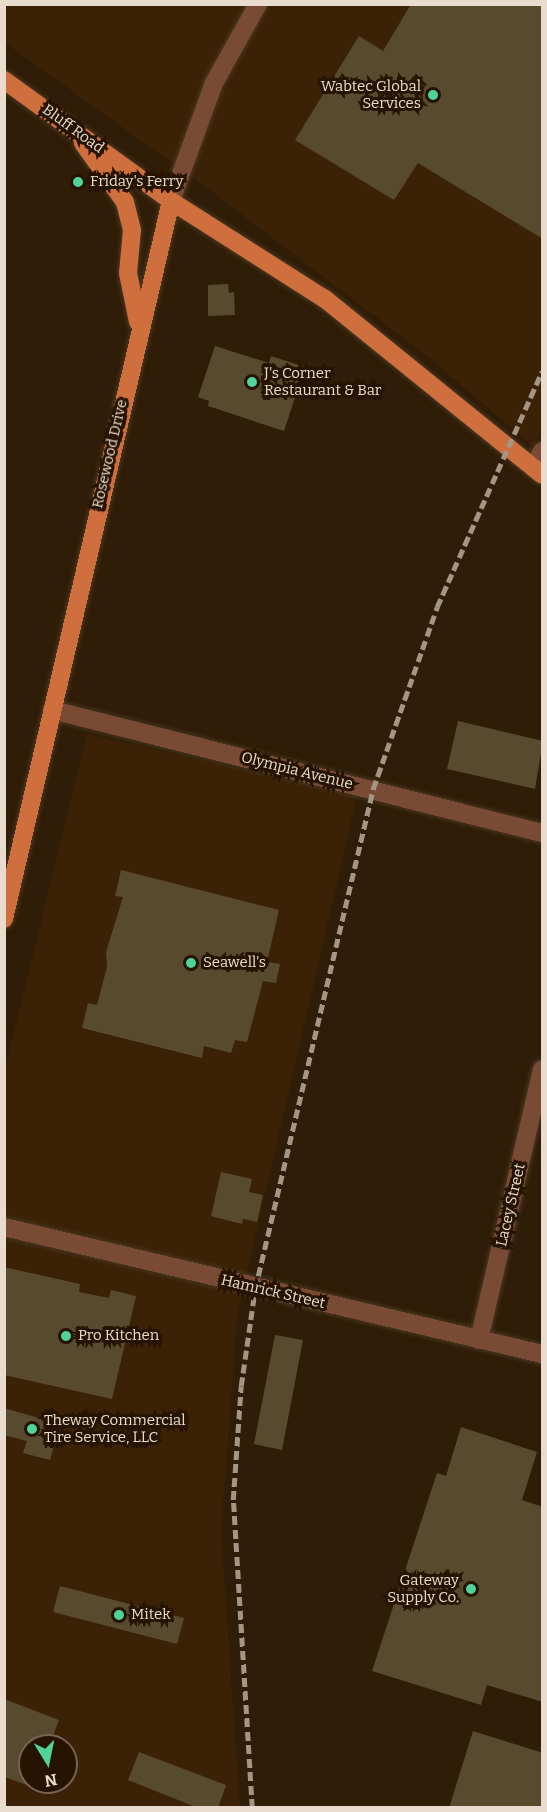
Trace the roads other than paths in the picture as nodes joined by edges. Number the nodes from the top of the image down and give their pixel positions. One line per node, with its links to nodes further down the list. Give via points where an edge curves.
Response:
1 (258, 4): 4 (street, Rosewood Drive, via 214,83)
2 (4, 80): 3 (main road, Bluff Road)
3 (71, 127): 4 (main road, Bluff Road); 5 (main road, via 125,202 132,230 128,273)
4 (171, 201): 5 (main road, Rosewood Drive); 6 (main road, Bluff Road, via 325,299)
5 (139, 329): 7 (main road, Rosewood Drive)
6 (540, 464)
7 (52, 710): 8 (street, Olympia Avenue); 9 (main road, Rosewood Drive)
8 (543, 833)
9 (4, 919)
10 (543, 1070): 12 (street, Lacey Street)
11 (4, 1227): 12 (street, Hamrick Street)
12 (479, 1340): 13 (street, Hamrick Street)
13 (543, 1354)

